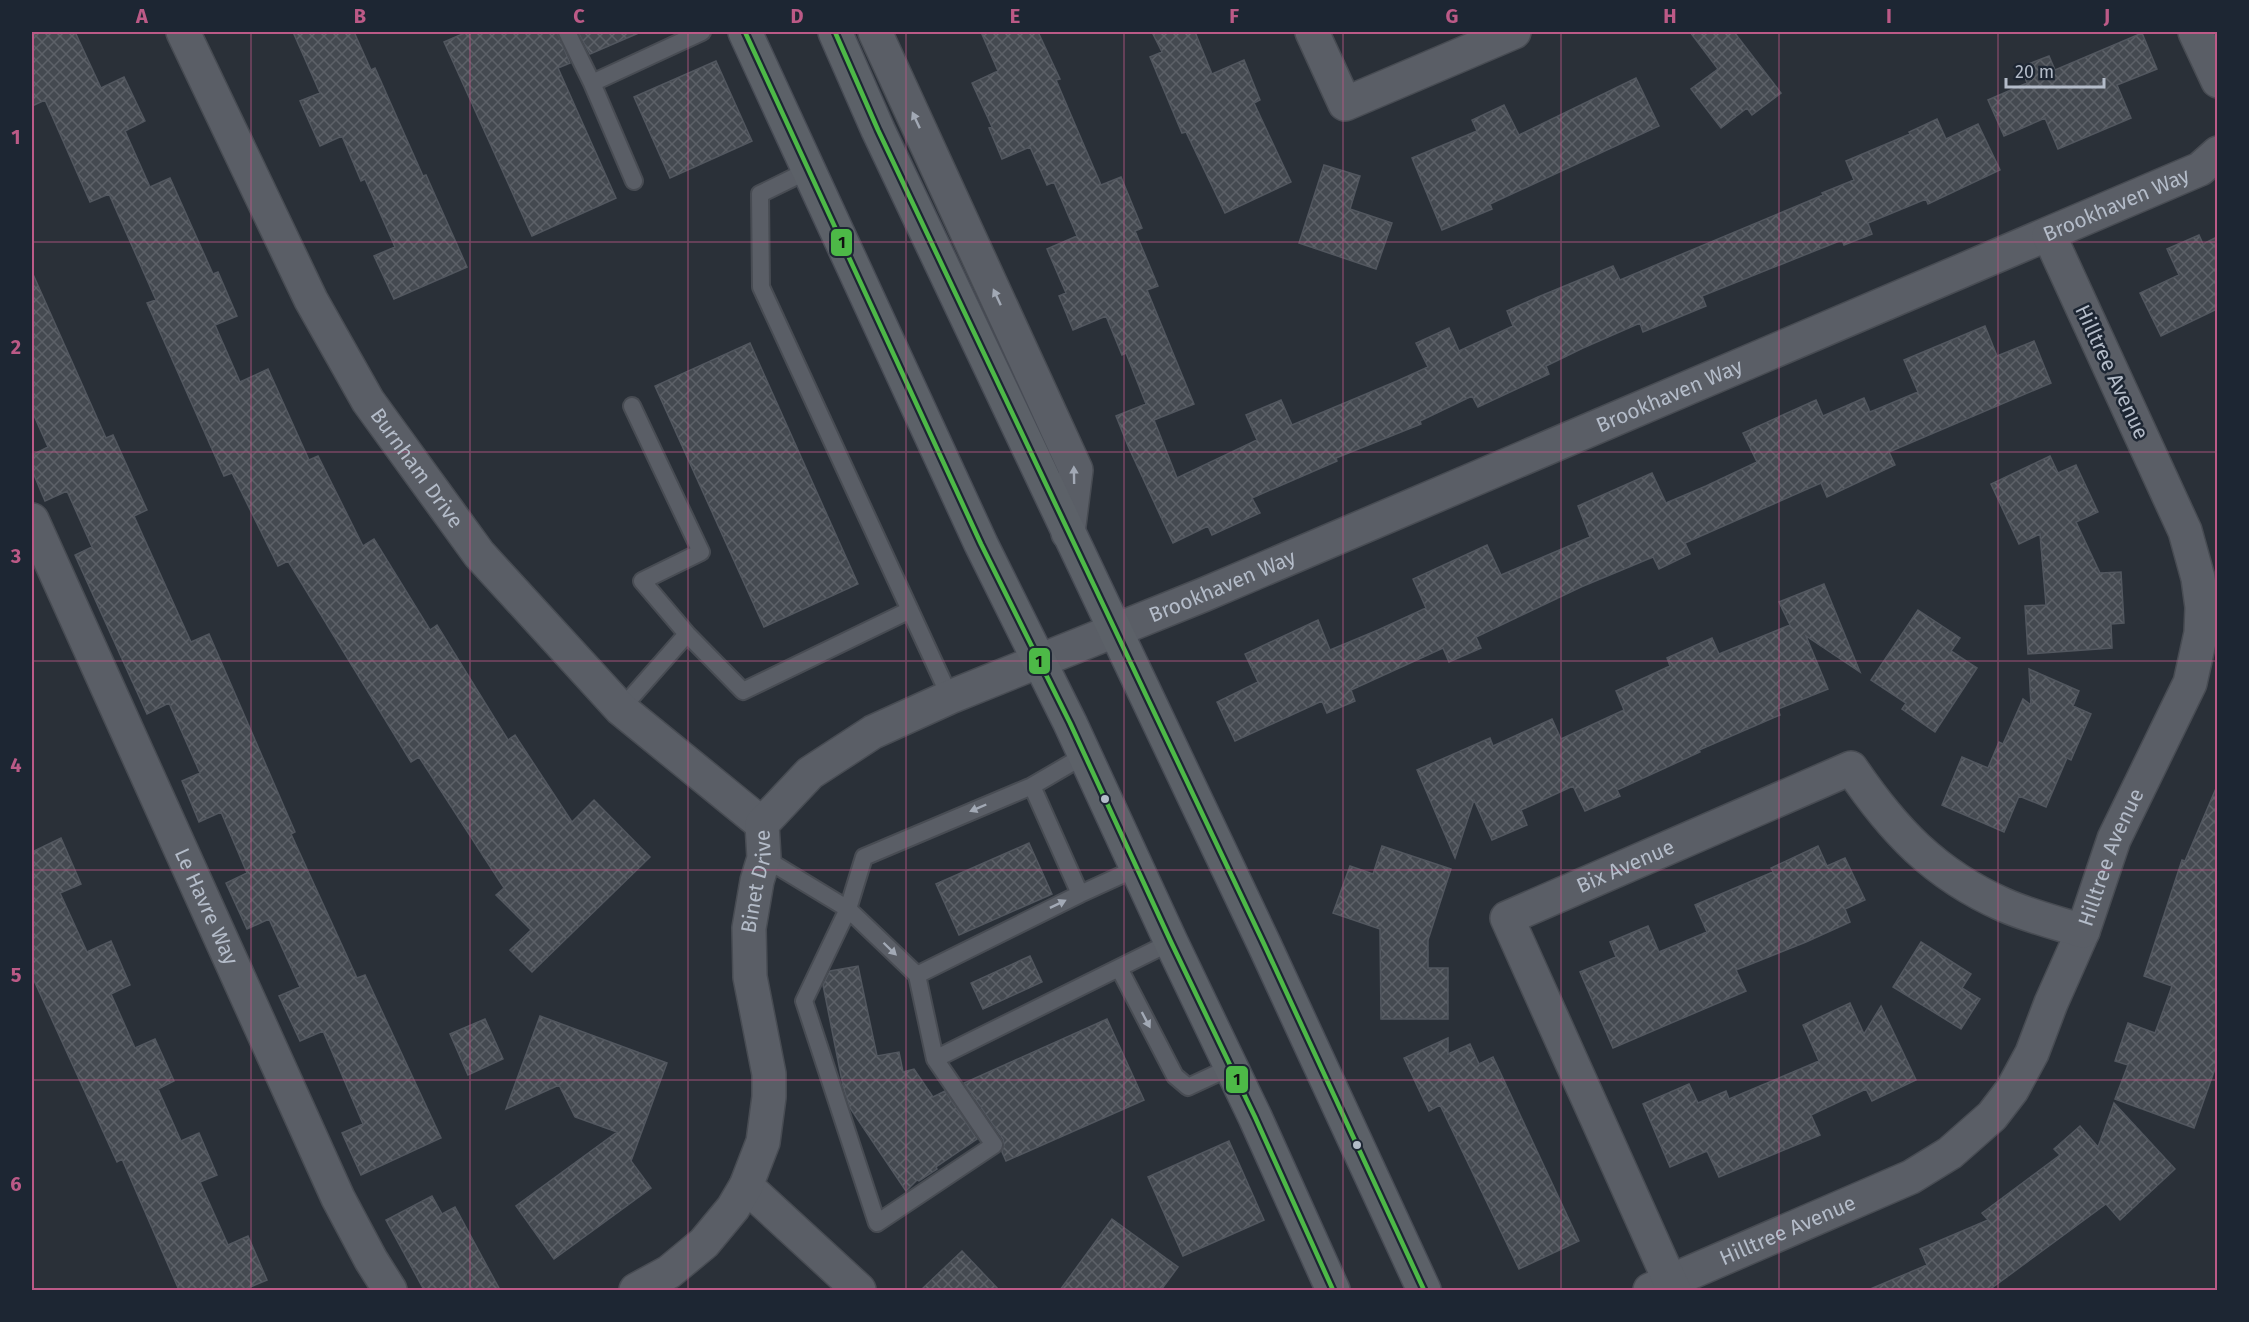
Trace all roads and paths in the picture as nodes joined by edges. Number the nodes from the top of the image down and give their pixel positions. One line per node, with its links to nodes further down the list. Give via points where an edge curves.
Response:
1 (183, 32): 25 (street, Burnham Drive, via 311,300 368,401 479,554)
2 (567, 32): 11 (lane)
3 (702, 32): 11 (lane)
4 (746, 32): 13 (main road)
5 (835, 32): 18 (main road)
6 (875, 32): 18 (street, one-way to 6, via 1076,470)
7 (1312, 32): 8 (street, via 1345,104)
8 (1514, 32)
9 (2195, 32): 10 (street)
10 (2217, 81)
11 (592, 83): 14 (lane)
12 (2217, 153): 15 (street, Brookhaven Way, via 2200,170)
13 (809, 170): 20 (lane, via 760,194 761,287); 23 (main road, via 981,544)
14 (634, 181)
15 (2049, 235): 19 (street, Hilltree Avenue, via 2185,531); 21 (street, Brookhaven Way)
16 (632, 406): 22 (lane, via 701,552 642,581)
17 (32, 520): 41 (street, Le Havre Way, via 338,1198)
18 (1068, 533): 21 (main road)
19 (2210, 603): 33 (street, Hilltree Avenue, via 2190,683 2114,838)
20 (910, 610): 22 (lane, via 743,692); 24 (lane)
21 (1115, 629): 23 (street, Binet Drive); 45 (main road)
22 (687, 634): 25 (lane)
23 (1040, 661): 24 (street, Binet Drive); 26 (main road)
24 (950, 697): 28 (street, Binet Drive, via 873,732 810,773)
25 (621, 709): 28 (street, Burnham Drive)
26 (1085, 754): 27 (lane); 30 (main road)
27 (1032, 786): 31 (lane); 32 (lane, one-way to 32, via 864,857)
28 (762, 824): 29 (street, Binet Drive)
29 (764, 858): 32 (lane); 39 (street, Binet Drive, via 749,928 750,977 766,1052 769,1097 763,1142)
30 (1137, 868): 31 (lane); 34 (main road)
31 (1080, 894): 36 (lane, one-way to 31)
32 (848, 909): 36 (lane, one-way to 36); 37 (lane, via 804,1001 878,1223 994,1145)
33 (2083, 931): 40 (street, Hilltree Avenue, via 2032,1053 2012,1090 1992,1116 1950,1153 1911,1177); 40 (street, Bix Avenue, via 2004,905 1956,879 1913,846 1877,806 1851,768 1507,918)
34 (1171, 942): 35 (lane); 38 (main road)
35 (1119, 968): 37 (lane); 38 (lane, one-way to 38, via 1175,1076 1188,1087)
36 (917, 975): 37 (lane)
37 (935, 1059)
38 (1231, 1067): 44 (main road)
39 (746, 1186): 42 (street, Binet Drive, via 704,1243 669,1272); 43 (street)
40 (1665, 1288)
41 (390, 1290)
42 (636, 1290)
43 (859, 1290)
44 (1334, 1290)
45 (1424, 1290)

